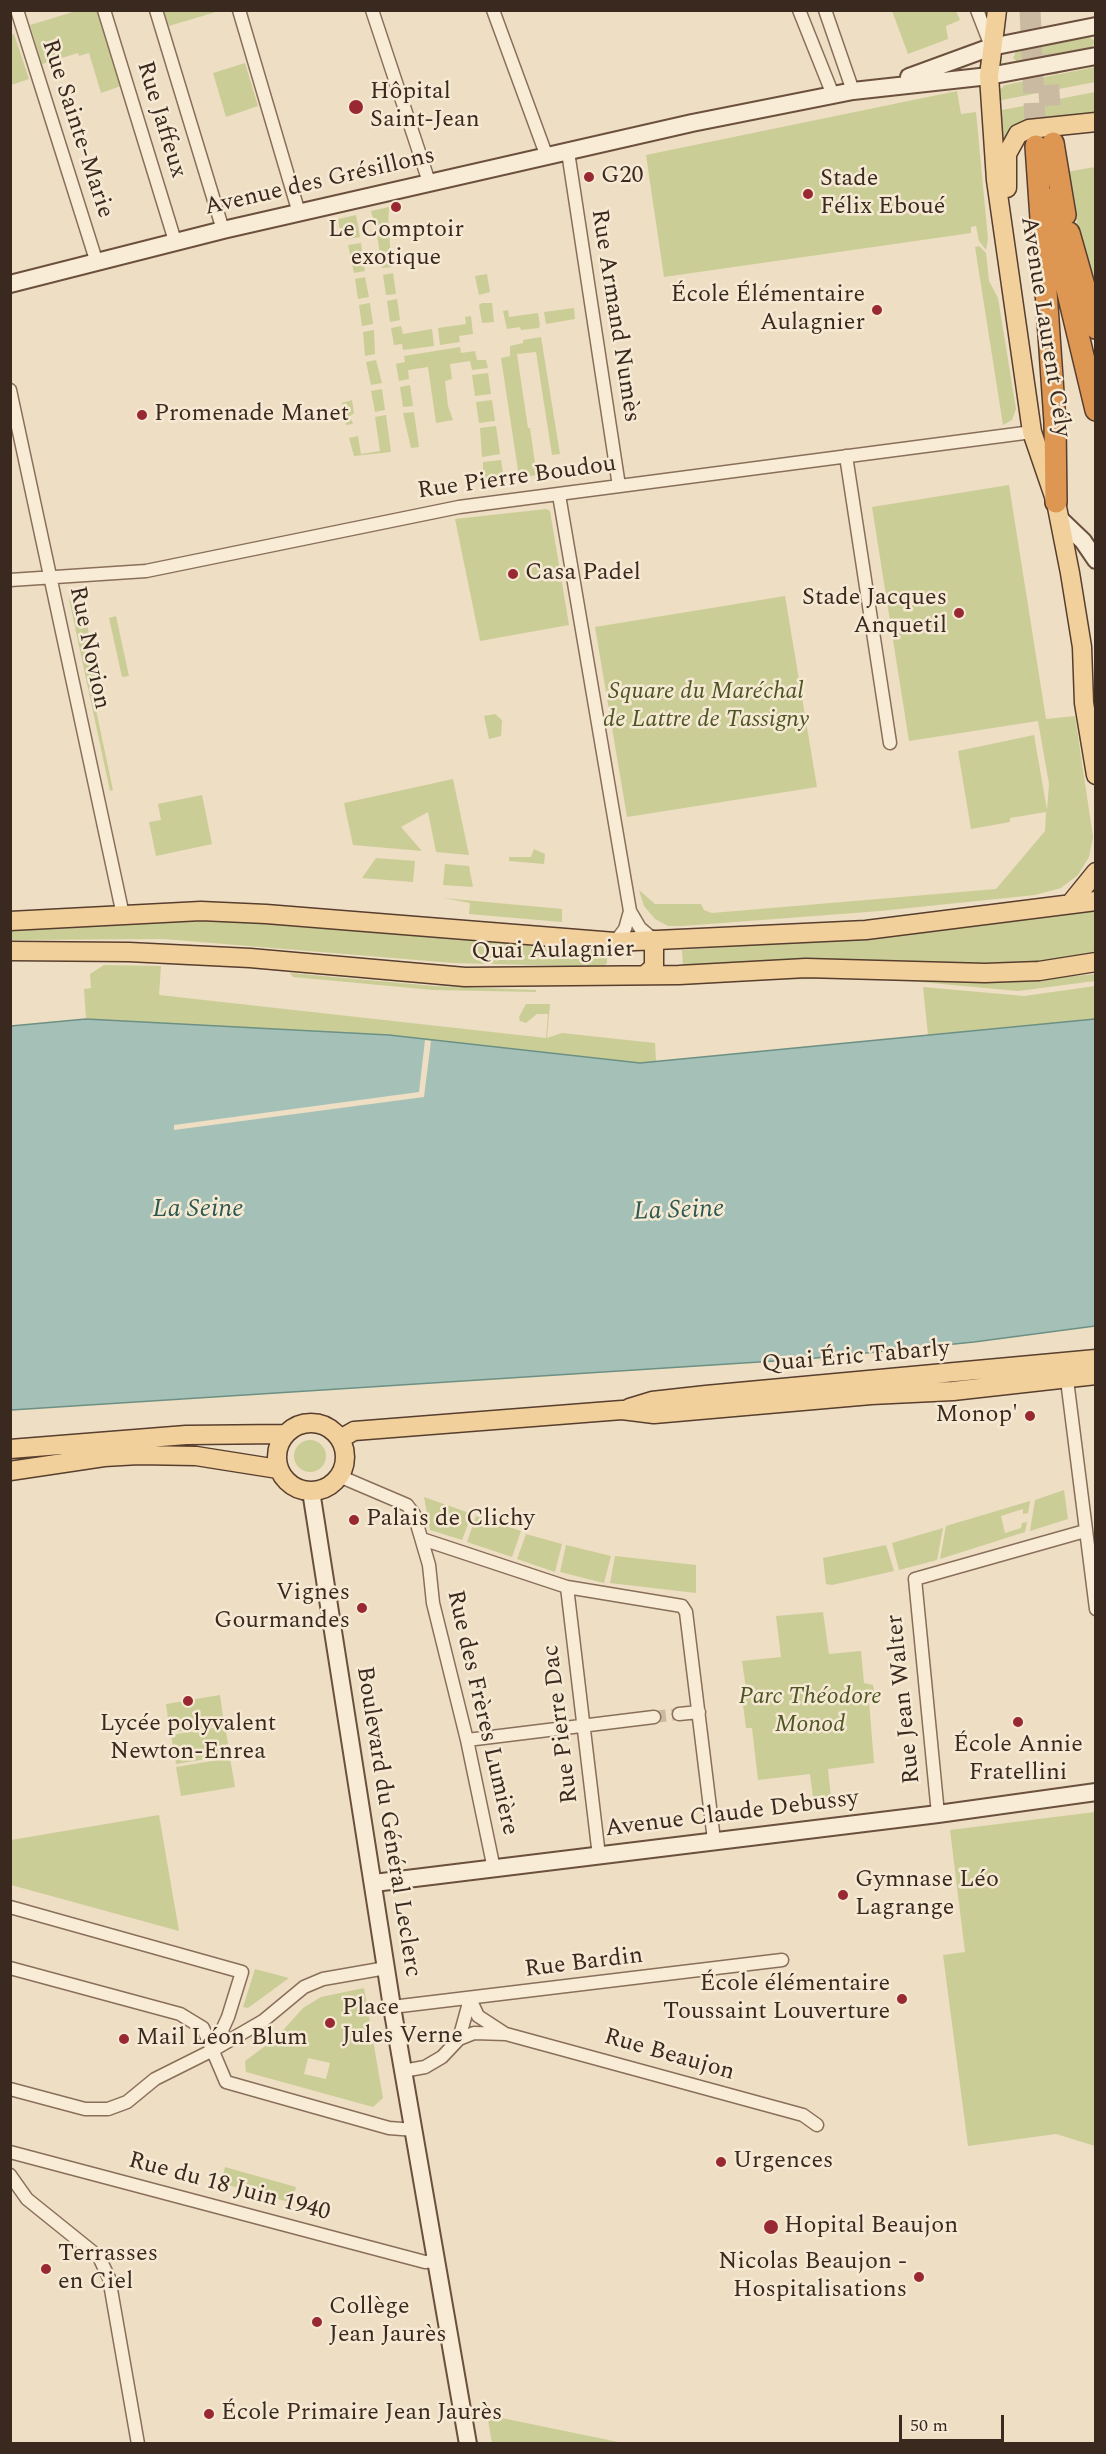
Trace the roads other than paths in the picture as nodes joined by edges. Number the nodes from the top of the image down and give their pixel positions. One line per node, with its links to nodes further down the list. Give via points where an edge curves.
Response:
1 (17, 10): 28 (street, Rue Sainte-Marie)
2 (104, 10): 26 (street, Rue Jaffeux)
3 (156, 10): 25 (street)
4 (239, 10): 23 (street)
5 (372, 10): 22 (street)
6 (493, 10): 21 (street)
7 (799, 10): 17 (street)
8 (825, 10): 16 (street)
9 (976, 10): 12 (street)
10 (997, 10): 12 (main road, Avenue Laurent Cély)
11 (1095, 26): 12 (main road, Avenue des Grésillons)
12 (991, 47): 14 (main road, Avenue Laurent Cély); 15 (main road, Avenue des Grésillons)
13 (1095, 56): 14 (main road, Avenue des Grésillons)
14 (989, 76): 15 (main road, Avenue des Grésillons); 27 (main road, Avenue Laurent Cély, via 996,180)
15 (889, 85): 16 (main road, Avenue des Grésillons)
16 (853, 91): 17 (main road, Avenue des Grésillons)
17 (833, 95): 20 (main road, Avenue des Grésillons)
18 (1095, 122): 27 (main road, via 1029,129 1018,134 1007,154)
19 (1044, 145): 24 (highway); 33 (highway, via 1067,289); 38 (highway)
20 (568, 152): 21 (main road, Avenue des Grésillons); 36 (street, Rue Armand Numès)
21 (547, 157): 22 (main road, Avenue des Grésillons)
22 (429, 182): 23 (main road, Avenue des Grésillons)
23 (299, 213): 25 (main road, Avenue des Grésillons)
24 (1066, 224): 30 (highway); 31 (highway)
25 (223, 230): 26 (main road, Avenue des Grésillons)
26 (175, 241): 28 (main road, Avenue des Grésillons)
27 (1007, 246): 34 (main road, Avenue Laurent Cély)
28 (96, 260): 29 (main road, Avenue des Grésillons)
29 (10, 284)
30 (1095, 328)
31 (1095, 359)
32 (10, 390): 40 (street, Rue Novion)
33 (1095, 410)
34 (1032, 432): 35 (street, Rue Pierre Boudou); 38 (main road, Avenue Laurent Cély)
35 (846, 456): 36 (street, Rue Pierre Boudou); 44 (street)
36 (619, 486): 37 (street, Rue Pierre Boudou)
37 (559, 495): 40 (street, Rue Pierre Boudou, via 424,513 146,571); 49 (street)
38 (1058, 510): 39 (main road); 42 (main road, Avenue Laurent Cély)
39 (1095, 560)
40 (52, 578): 41 (street, Rue Pierre Boudou); 51 (street, Rue Novion)
41 (10, 580)
42 (1082, 646): 43 (main road, Avenue Laurent Cély); 45 (main road, Avenue Laurent Cély, via 1084,702)
43 (1095, 694)
44 (890, 743)
45 (1095, 775)
46 (1095, 872): 48 (main road)
47 (1095, 900): 48 (main road, Quai Aulagnier)
48 (1070, 904): 54 (main road, Quai Aulagnier, via 866,930)
49 (630, 910): 54 (street, via 640,928); 55 (street, via 625,929)
50 (10, 914): 52 (main road, Quai Aulagnier)
51 (123, 915): 52 (main road, Quai Aulagnier); 55 (main road, Quai Aulagnier, via 201,911 266,914)
52 (33, 919): 53 (main road, Quai Aulagnier)
53 (10, 921)
54 (654, 940): 55 (main road, Quai Aulagnier); 58 (main road, via 654,967)
55 (615, 942): 58 (main road, via 617,969)
56 (10, 951): 58 (main road, Quai Aulagnier, via 250,958 465,977)
57 (1095, 962): 58 (main road, Quai Aulagnier, via 1039,971 985,973 807,968)
58 (638, 975)
59 (1095, 1359): 60 (main road, Quai Éric Tabarly)
60 (1066, 1372): 61 (main road, Quai Éric Tabarly); 62 (main road, Quai Éric Tabarly, via 684,1397); 62 (main road, Quai Éric Tabarly, via 654,1414); 70 (street)
61 (1095, 1375)
62 (621, 1410): 64 (main road, Quai Éric Tabarly, via 354,1431)
63 (284, 1434): 64 (main road, via 297,1425 314,1422 329,1427); 65 (main road, via 174,1436); 66 (main road, via 276,1456)
64 (340, 1439): 68 (main road, via 345,1455)
65 (10, 1449)
66 (278, 1468): 67 (main road, via 196,1456 139,1455); 69 (main road, via 286,1481)
67 (10, 1471)
68 (339, 1476): 69 (main road, via 332,1484); 71 (street, Rue des Frères Lumière, via 407,1505)
69 (311, 1491): 86 (main road, Boulevard du Général Leclerc)
70 (1085, 1530): 75 (street); 82 (street, Rue Jean Walter, via 915,1579)
71 (422, 1539): 72 (street); 73 (street, Rue des Frères Lumière)
72 (447, 1548): 73 (street, Rue des Frères Lumière); 74 (street)
73 (429, 1565): 80 (street, Rue des Frères Lumière, via 433,1604)
74 (567, 1587): 76 (street, via 682,1606); 79 (street, Rue Pierre Dac)
75 (1095, 1609)
76 (699, 1712): 77 (street); 83 (street)
77 (679, 1714)
78 (654, 1717): 79 (street)
79 (583, 1725): 80 (street); 84 (street, Rue Pierre Dac)
80 (467, 1740): 85 (street, Rue des Frères Lumière)
81 (1095, 1792): 82 (main road, Avenue Claude Debussy)
82 (938, 1814): 83 (main road, Avenue Claude Debussy)
83 (714, 1840): 84 (main road, Avenue Claude Debussy)
84 (599, 1856): 85 (main road, Avenue Claude Debussy)
85 (494, 1869): 86 (main road, Avenue Claude Debussy)
86 (374, 1883): 90 (main road, Boulevard du Général Leclerc)
87 (10, 1907): 95 (street, via 242,1972)
88 (782, 1960): 91 (street, Rue Bardin)
89 (10, 1968): 95 (street, via 180,2014 203,2028)
90 (386, 1968): 92 (main road, Boulevard du Général Leclerc); 95 (street, via 323,1979 304,1987 263,2021)
91 (470, 1999): 92 (street, Rue Bardin); 93 (street, Rue Beaujon, via 478,2016); 94 (street)
92 (392, 2007): 96 (main road, Boulevard du Général Leclerc)
93 (506, 2034): 94 (street, Rue Beaujon, via 474,2033); 98 (street, Rue Beaujon, via 803,2115)
94 (459, 2039): 96 (street, via 442,2057 425,2067)
95 (213, 2050): 97 (street, via 155,2079 127,2102 108,2109 85,2109); 99 (street, via 226,2082 389,2128)
96 (403, 2071): 99 (main road, Boulevard du Général Leclerc)
97 (10, 2089)
98 (817, 2125)
99 (415, 2130): 102 (main road, Boulevard du Général Leclerc)
100 (10, 2152): 102 (street, Rue du 18 Juin 1940, via 425,2262)
101 (10, 2175): 103 (street, via 27,2199 99,2257 109,2278)
102 (437, 2261): 104 (main road, Boulevard du Général Leclerc)
103 (138, 2444)
104 (468, 2444)

